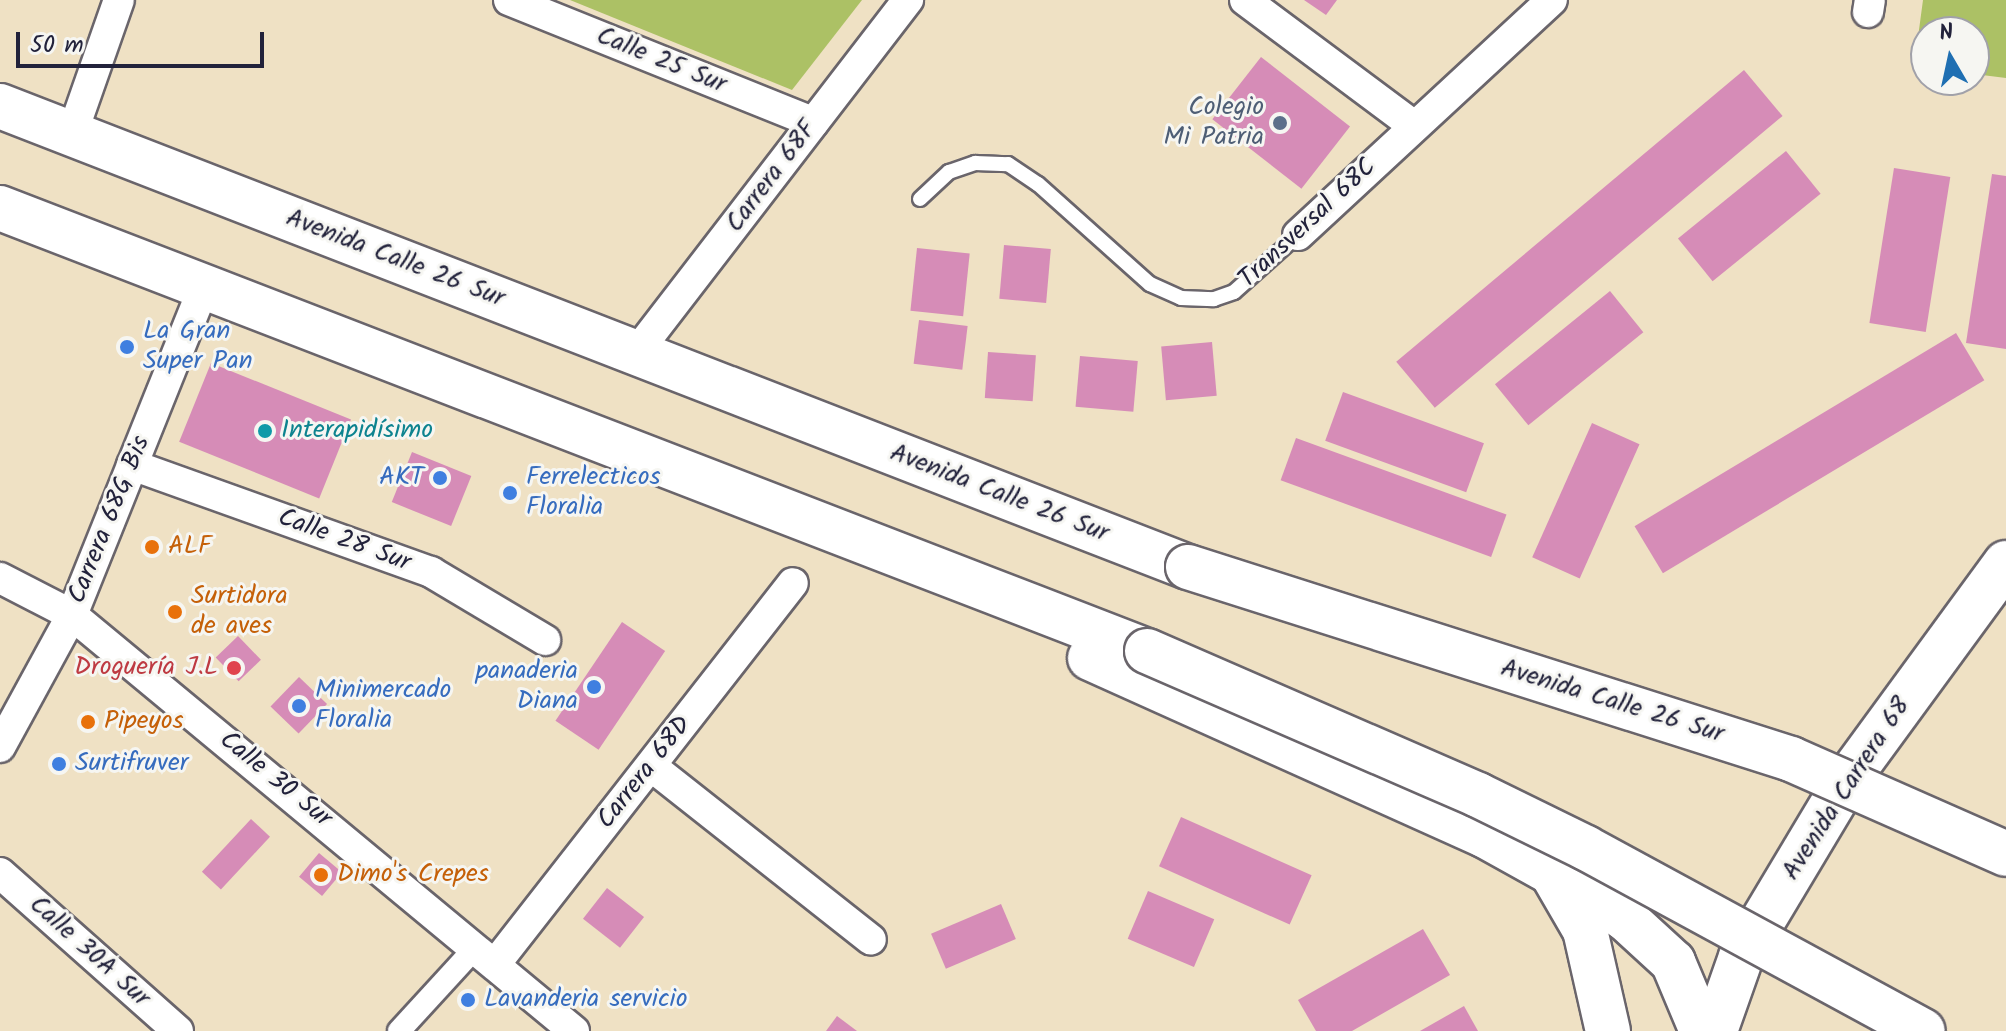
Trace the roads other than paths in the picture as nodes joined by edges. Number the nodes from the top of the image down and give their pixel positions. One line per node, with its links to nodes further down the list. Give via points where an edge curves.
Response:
1 (119, 0): 9 (street)
2 (509, 0): 7 (street, Calle 25 Sur)
3 (908, 0): 7 (street, Carrera 68F)
4 (1245, 0): 8 (street)
5 (1552, 0): 8 (street, Transversal 68C)
6 (0, 106): 9 (main road, Avenida Calle 26 Sur)
7 (813, 122): 14 (street, Carrera 68F)
8 (1414, 126): 12 (street, Transversal 68C)
9 (72, 134): 14 (main road, Avenida Calle 26 Sur)
10 (920, 199): 12 (lane, Transversal 68C, via 949,172 975,163 1008,164 1038,184 1150,284 1181,298 1214,299 1234,292)
11 (0, 208): 13 (main road)
12 (1298, 235)
13 (204, 286): 15 (street, Carrera 68G Bis); 16 (main road)
14 (636, 353): 24 (main road, Avenida Calle 26 Sur, bridge, via 1188,567 1791,759)
15 (132, 465): 20 (street, Carrera 68G Bis); 21 (street, Calle 28 Sur, via 431,572)
16 (851, 539): 25 (main road, via 1105,665 1321,758); 35 (main road, bridge, via 1147,651 1478,795)
17 (2006, 563): 34 (main road, Avenida Carrera 68, via 1847,780 1741,957)
18 (0, 578): 20 (street, Calle 30 Sur)
19 (793, 583): 23 (street, Carrera 68D)
20 (72, 615): 22 (street, Carrera 68G Bis); 28 (street, Calle 30 Sur)
21 (545, 640)
22 (0, 747)
23 (651, 766): 27 (street); 28 (street, Carrera 68D)
24 (2006, 854)
25 (1550, 870): 32 (main road, via 1585,930); 33 (main road, via 1626,919 1673,962)
26 (0, 873): 29 (street, Calle 30A Sur)
27 (871, 940)
28 (487, 955): 30 (street, Carrera 68D); 31 (street, Calle 30 Sur)
29 (178, 1031)
30 (399, 1031)
31 (574, 1031)
32 (1608, 1031)
33 (1702, 1031)
34 (1715, 1031)
35 (1923, 1031)

